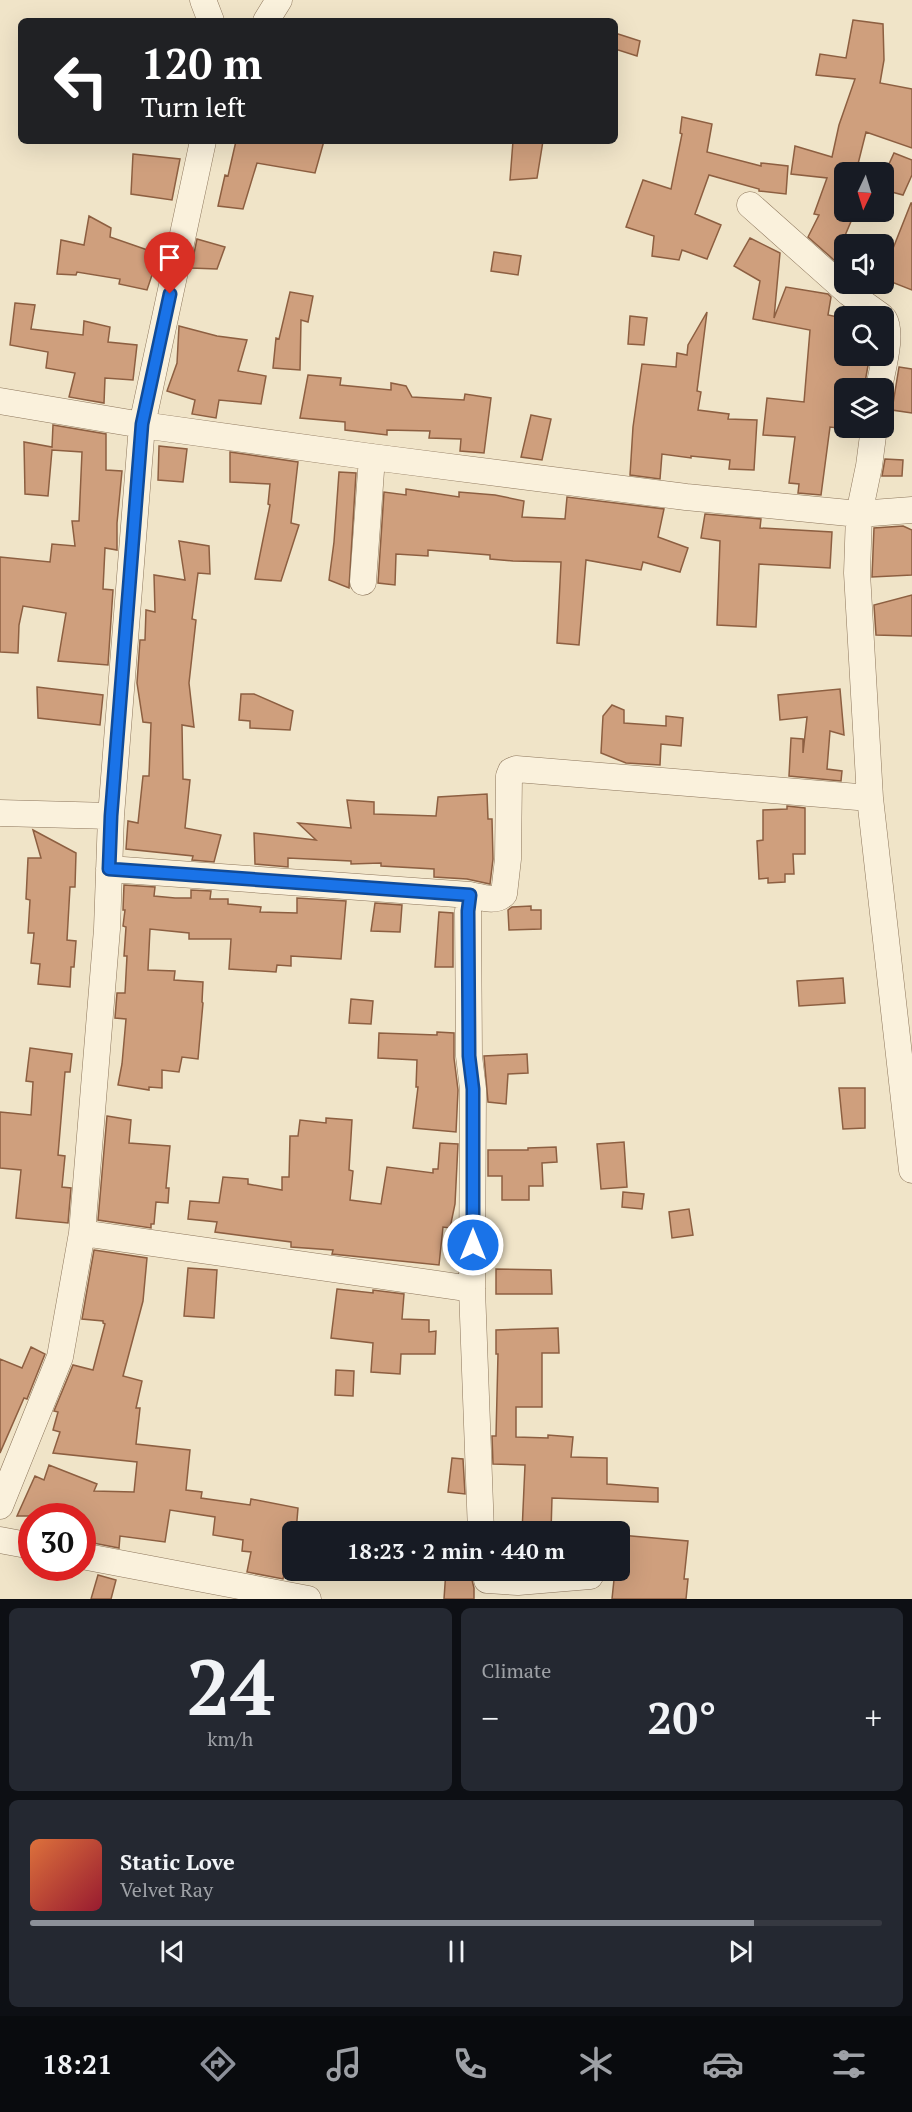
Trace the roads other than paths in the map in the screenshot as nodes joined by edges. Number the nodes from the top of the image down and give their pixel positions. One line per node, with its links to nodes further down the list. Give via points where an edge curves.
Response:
1 (203, 0): 3 (street)
2 (279, 0): 4 (street)
3 (210, 18)
4 (268, 18)
5 (202, 144): 9 (street)
6 (750, 205): 7 (street)
7 (867, 306)
8 (0, 401): 9 (street)
9 (142, 424): 11 (street); 17 (street)
10 (873, 438): 13 (street)
11 (372, 457): 13 (street, via 686,497); 14 (street)
12 (912, 510): 13 (street)
13 (859, 514): 15 (street, via 857,573)
14 (363, 582)
15 (870, 798): 19 (street, via 516,769 509,776 504,894 494,900); 20 (street)
16 (0, 813): 17 (street)
17 (111, 816): 18 (street)
18 (109, 869): 19 (street); 21 (street)
19 (470, 895): 22 (street)
20 (912, 1170)
21 (82, 1233): 22 (street); 23 (street, via 60,1357)
22 (472, 1289): 24 (street)
23 (0, 1506)
24 (481, 1521)
25 (0, 1540): 26 (street)
26 (18, 1543)
27 (96, 1559): 30 (street)
28 (530, 1581): 29 (street)
29 (485, 1583)
30 (308, 1599)

